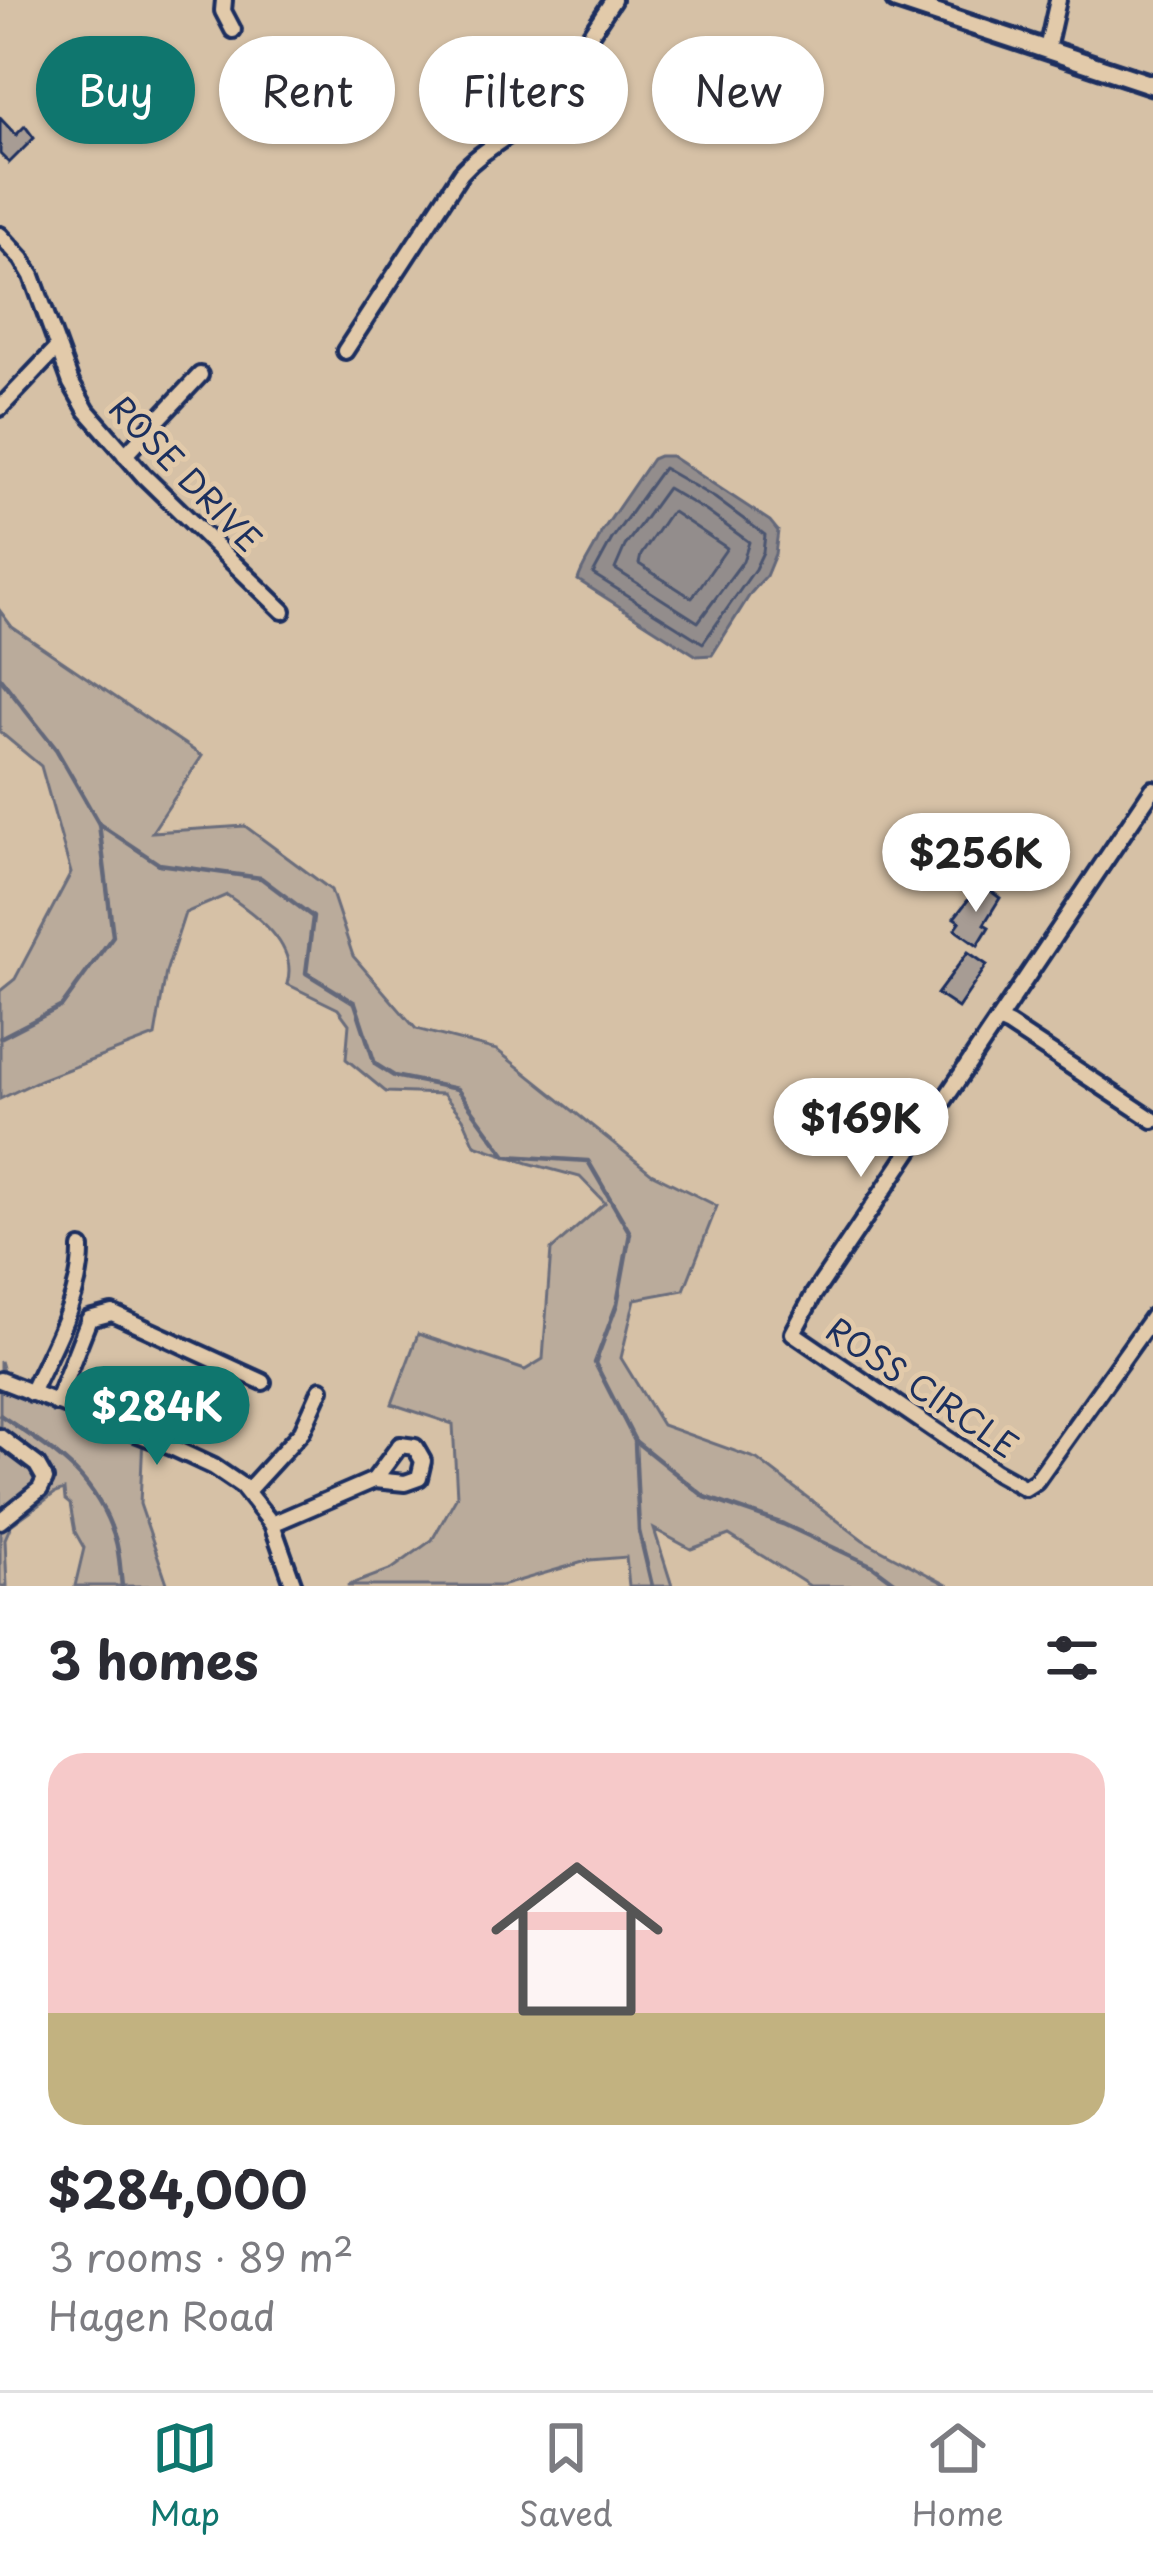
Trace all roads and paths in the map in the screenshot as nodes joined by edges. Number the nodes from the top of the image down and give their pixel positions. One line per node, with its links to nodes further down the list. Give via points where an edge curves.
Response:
1 (224, 0): 5 (street)
2 (613, 0): 10 (street, via 542,108 461,173)
3 (896, 0): 6 (main road)
4 (1058, 0): 6 (street)
5 (233, 30)
6 (1047, 50): 7 (main road)
7 (1151, 78)
8 (0, 236): 9 (street, ROSE DRIVE, via 32,276)
9 (57, 348): 12 (street); 13 (street, ROSE DRIVE, via 87,411)
10 (345, 351)
11 (200, 375): 13 (street)
12 (0, 408)
13 (125, 455): 14 (street, ROSE DRIVE)
14 (284, 611)
15 (1153, 789): 16 (street, ROSS CIRCLE)
16 (998, 1020): 17 (street); 19 (street, ROSS CIRCLE, via 794,1333 1025,1488)
17 (1153, 1120)
18 (81, 1248): 23 (street, via 75,1289)
19 (1153, 1316)
20 (0, 1380): 23 (street)
21 (262, 1382): 24 (street, via 112,1313 89,1319)
22 (321, 1389): 27 (street, via 302,1431)
23 (31, 1393): 24 (street)
24 (56, 1403): 27 (street, via 171,1447)
25 (0, 1437): 28 (street, via 45,1479)
26 (374, 1480): 29 (street)
27 (248, 1491): 29 (street)
28 (0, 1521)
29 (272, 1524): 30 (street)
30 (293, 1586)

